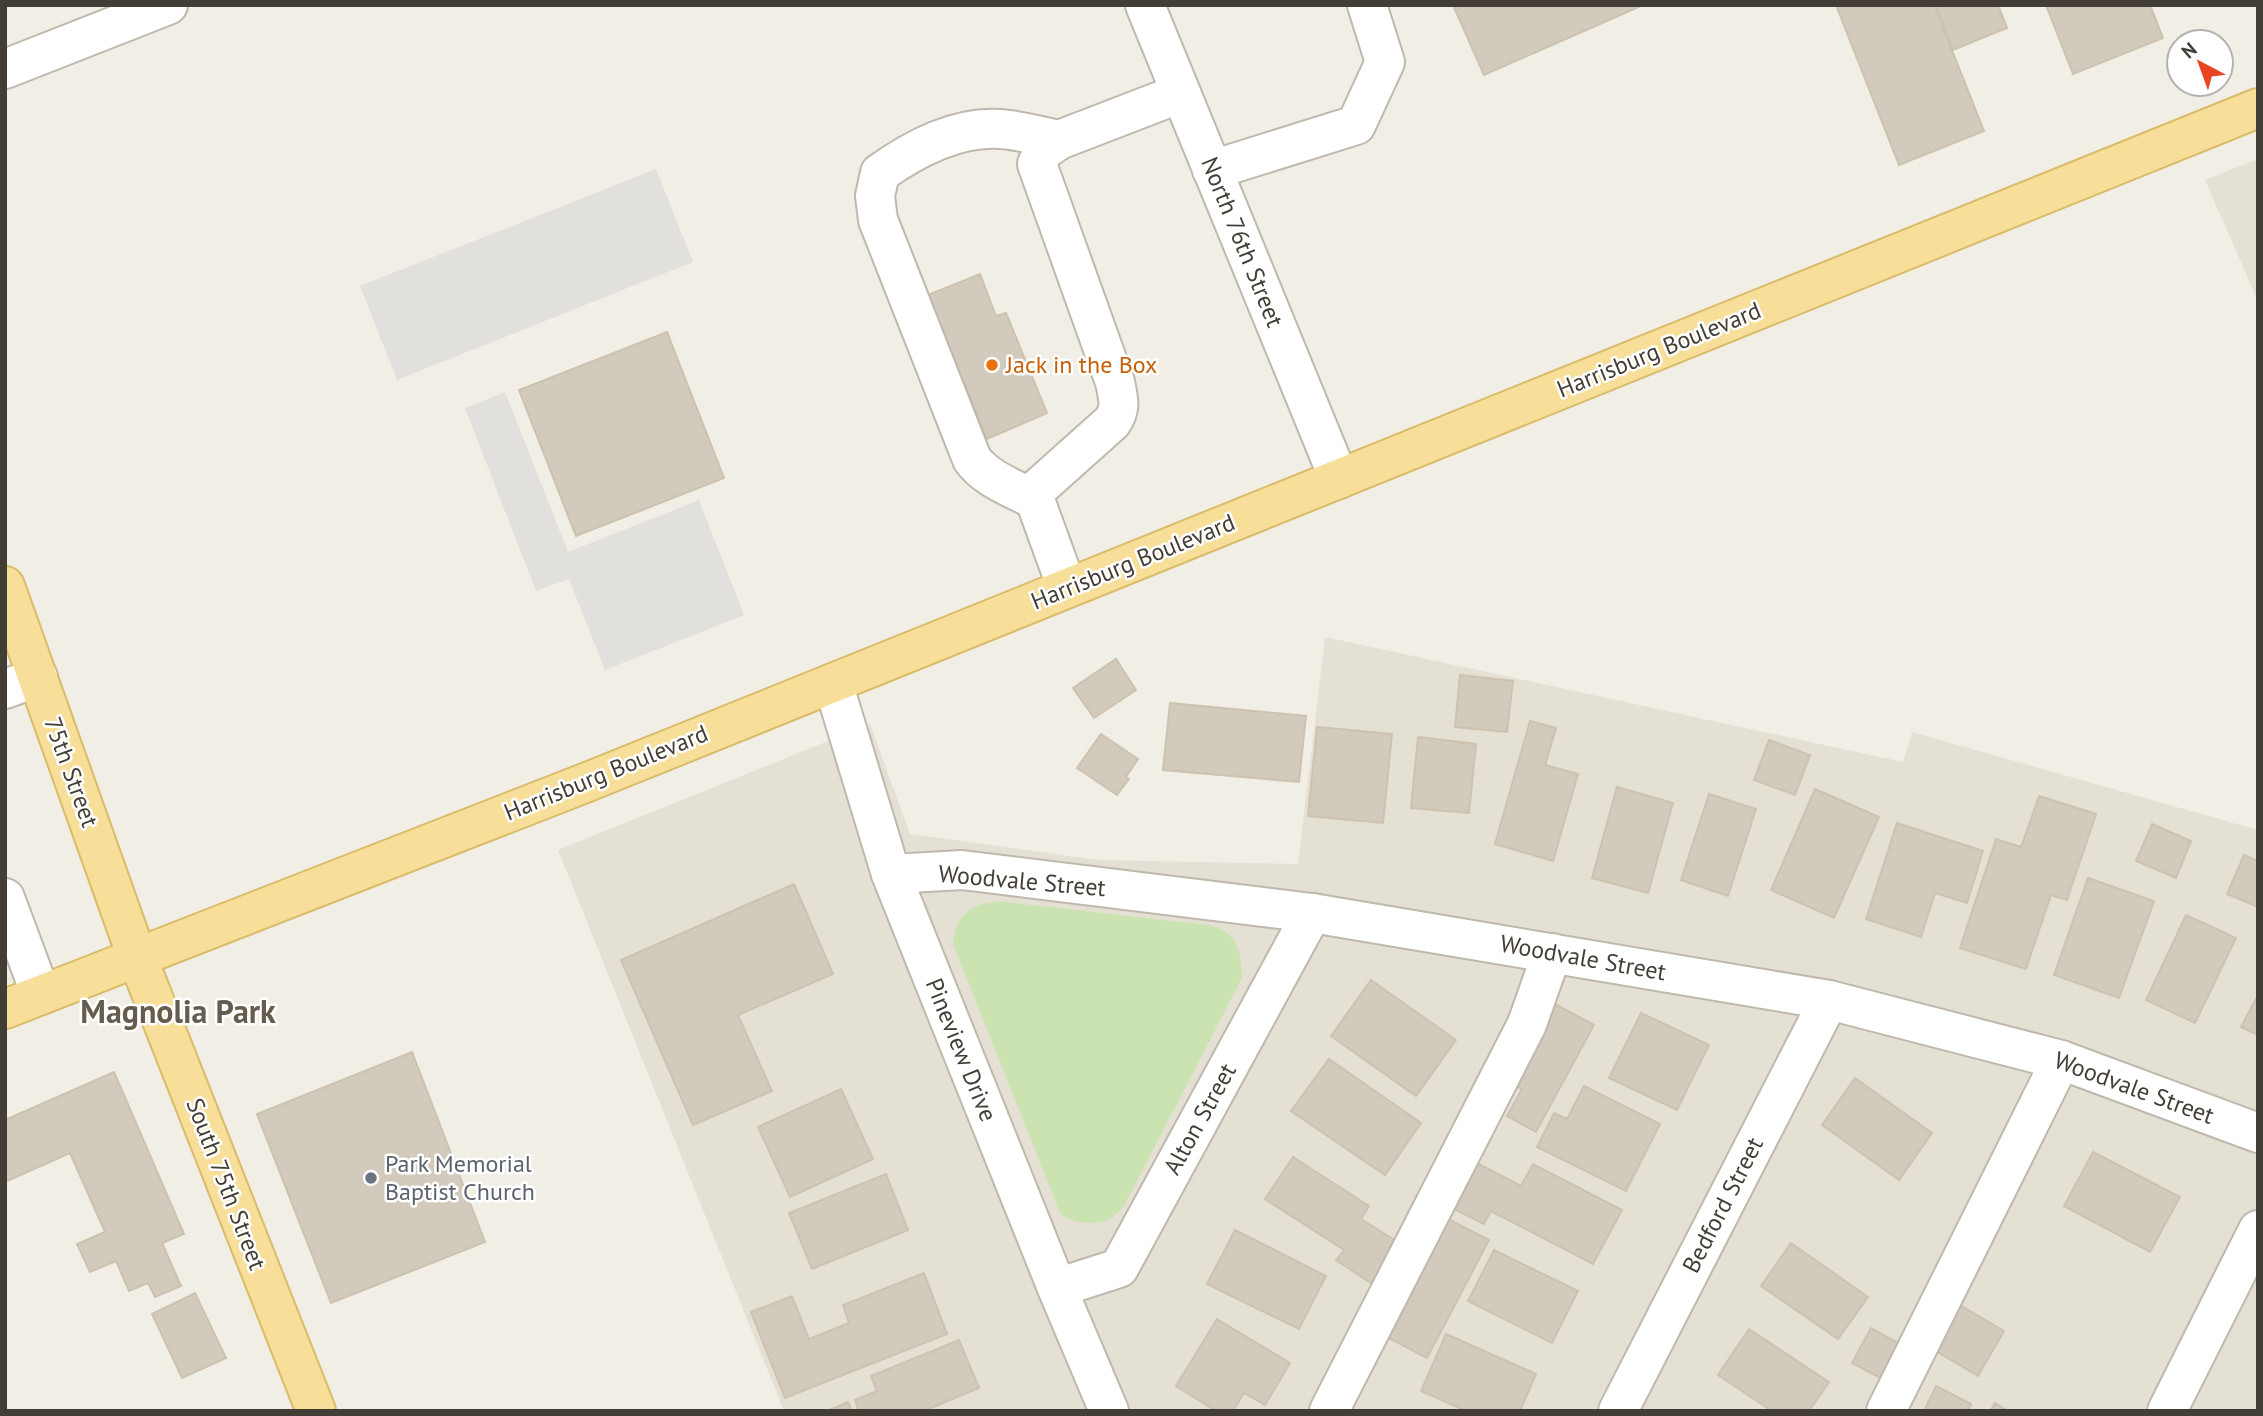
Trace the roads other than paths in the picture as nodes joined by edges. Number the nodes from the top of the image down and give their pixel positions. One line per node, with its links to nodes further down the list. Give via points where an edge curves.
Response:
1 (168, 5): 4 (street)
2 (1145, 5): 5 (street, North 76th Street)
3 (1367, 5): 8 (street, via 1385,62 1356,125)
4 (5, 69)
5 (1181, 93): 7 (street); 8 (street, North 76th Street)
6 (2258, 108): 9 (main road, Harrisburg Boulevard)
7 (1059, 140): 10 (street, via 1043,151 1037,164 1120,403 1112,422 1036,490); 10 (street, via 1000,129 957,133 905,155 880,173 875,196 878,220 972,459 988,475)
8 (1212, 170): 9 (street, North 76th Street)
9 (1339, 479): 12 (main road, Harrisburg Boulevard)
10 (1035, 500): 12 (street)
11 (5, 586): 13 (main road, 75th Street)
12 (1067, 588): 14 (main road, Harrisburg Boulevard)
13 (21, 683): 19 (main road, 75th Street)
14 (833, 683): 15 (street, Pineview Drive); 19 (main road, Harrisburg Boulevard)
15 (891, 874): 17 (street, Woodvale Street, via 962,870); 26 (street, Pineview Drive)
16 (5, 898): 20 (street)
17 (1312, 912): 18 (street, Woodvale Street); 26 (street, Alton Street, via 1119,1268)
18 (1552, 953): 21 (street, Woodvale Street); 29 (street, via 1527,1024)
19 (137, 957): 20 (main road, Harrisburg Boulevard); 27 (main road, South 75th Street)
20 (41, 995): 22 (main road, Harrisburg Boulevard)
21 (1829, 1000): 23 (street, Woodvale Street); 30 (street, Bedford Street)
22 (5, 1009)
23 (2061, 1060): 24 (street, Woodvale Street); 31 (street)
24 (2258, 1133)
25 (2258, 1230): 32 (street)
26 (1057, 1288): 28 (street, Pineview Drive)
27 (316, 1411)
28 (1109, 1411)
29 (1329, 1411)
30 (1618, 1411)
31 (1886, 1411)
32 (2167, 1411)

